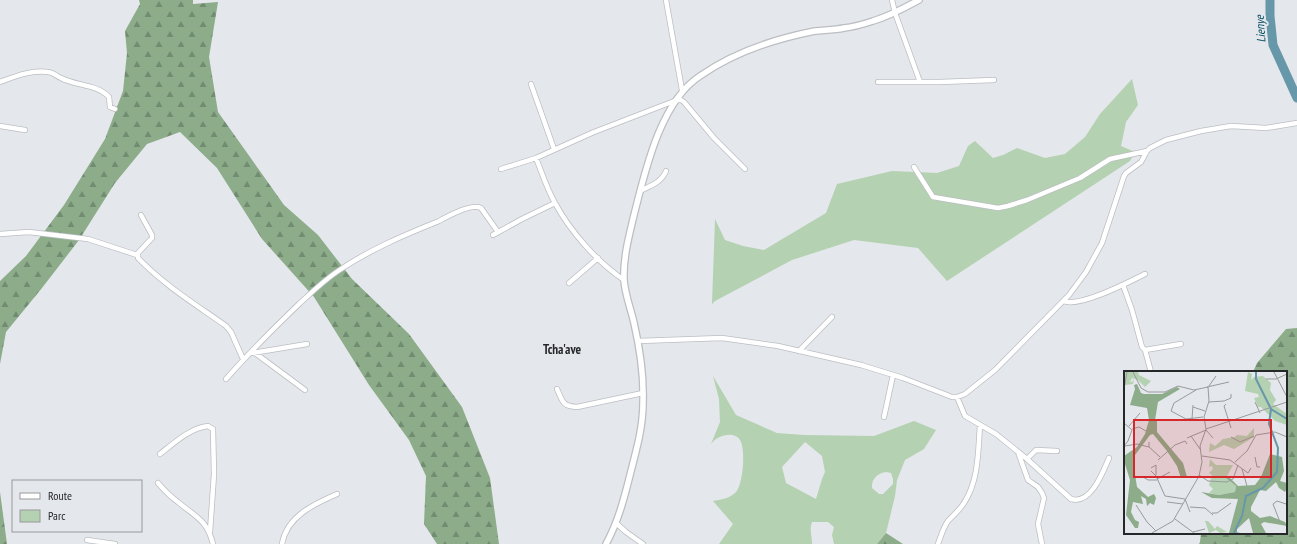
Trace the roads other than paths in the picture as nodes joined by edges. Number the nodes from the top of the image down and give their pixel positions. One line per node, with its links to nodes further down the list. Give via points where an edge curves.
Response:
1 (666, 0): 10 (street)
2 (892, 0): 4 (street)
3 (920, 0): 4 (street)
4 (895, 13): 8 (street); 10 (street, via 872,21 814,32 753,48 715,66)
5 (994, 80): 8 (street)
6 (0, 82): 12 (street, via 23,73 54,73 62,79 101,91 109,97 110,107)
7 (878, 82): 8 (street)
8 (920, 82)
9 (531, 84): 16 (street)
10 (682, 90): 11 (street)
11 (676, 100): 16 (street); 21 (street, via 684,102 714,138); 23 (street, via 656,140)
12 (115, 109)
13 (1297, 123): 17 (street, via 1274,128 1212,128 1166,140)
14 (0, 126): 15 (street)
15 (25, 130)
16 (554, 149): 18 (street)
17 (1147, 151): 19 (street, via 1110,159 1080,178 1056,189 998,208 932,197); 35 (street, via 1141,162 1124,176 1102,243 1086,272)
18 (536, 158): 20 (street); 24 (street)
19 (914, 167)
20 (501, 169)
21 (745, 169)
22 (666, 171): 23 (street, via 660,180)
23 (640, 191): 32 (street, via 626,252)
24 (555, 203): 26 (street); 30 (street)
25 (141, 215): 29 (street, via 152,238)
26 (498, 232): 28 (street); 42 (street, via 478,206 387,243 325,280 270,330)
27 (0, 234): 29 (street, via 29,232 88,239)
28 (492, 236)
29 (137, 255): 43 (street, via 151,272 167,285 226,326)
30 (598, 258): 32 (street); 33 (street)
31 (1145, 274): 34 (street)
32 (624, 280): 37 (street)
33 (570, 283)
34 (1122, 285): 35 (street, via 1081,302); 41 (street)
35 (1064, 301): 50 (street, via 995,370 965,394)
36 (832, 317): 40 (street)
37 (638, 341): 40 (street, via 722,338); 49 (street)
38 (307, 344): 42 (street)
39 (1182, 344): 41 (street)
40 (799, 350): 45 (street)
41 (1145, 350): 44 (street)
42 (252, 353): 43 (street); 48 (street)
43 (243, 359): 46 (street)
44 (1151, 371)
45 (893, 375): 50 (street); 51 (street)
46 (226, 379)
47 (557, 389): 49 (street, via 568,407)
48 (304, 390)
49 (643, 393): 60 (street, via 640,436)
50 (957, 397): 52 (street, via 965,416)
51 (884, 417)
52 (980, 425): 54 (street); 68 (street, via 973,485 964,503 948,521)
53 (1057, 451): 57 (street, via 1036,450)
54 (1018, 452): 57 (street); 69 (street, via 1028,480 1038,487 1044,498 1038,524)
55 (160, 454): 61 (street, via 192,431 205,426 211,427 214,436 214,464)
56 (1109, 458): 57 (street, via 1088,496 1076,501 1062,492)
57 (1027, 459)
58 (158, 483): 61 (street, via 177,502 196,515)
59 (337, 494): 65 (street, via 311,506 299,515 287,528)
60 (616, 523): 66 (street); 67 (street)
61 (210, 532): 64 (street)
62 (86, 540): 63 (street)
63 (115, 544)
64 (213, 544)
65 (282, 544)
66 (606, 544)
67 (643, 544)
68 (938, 544)
69 (1042, 544)

